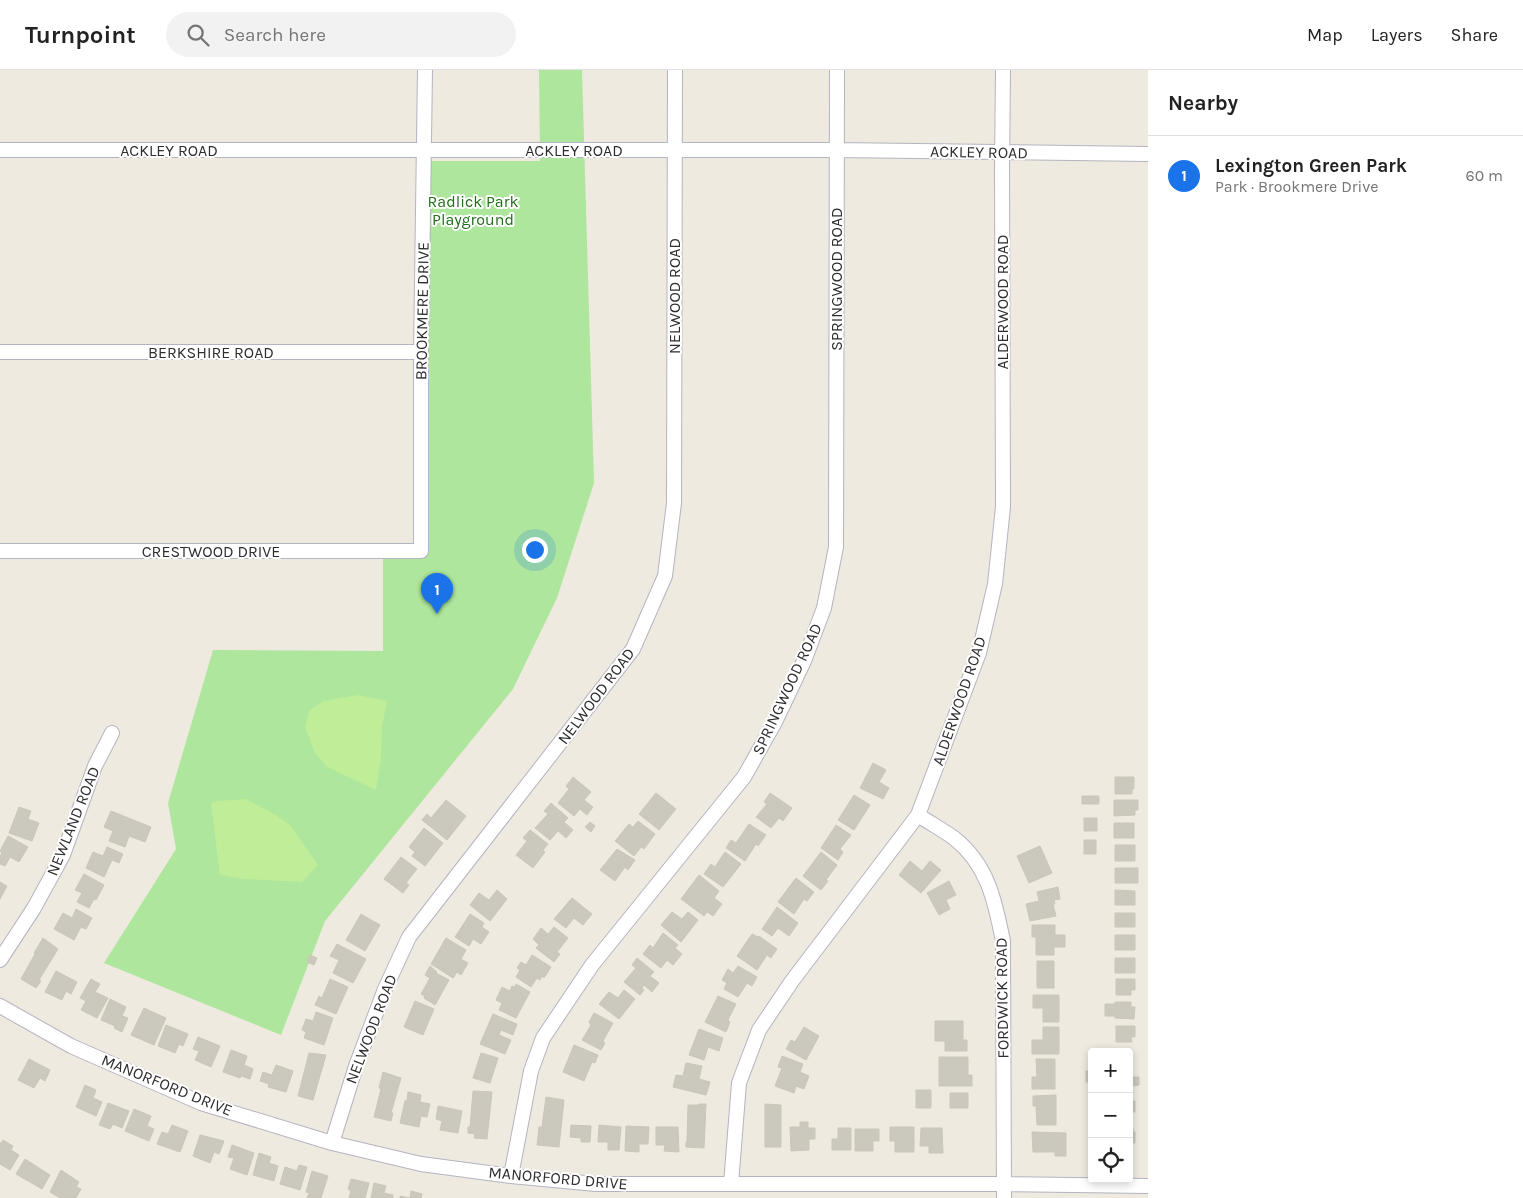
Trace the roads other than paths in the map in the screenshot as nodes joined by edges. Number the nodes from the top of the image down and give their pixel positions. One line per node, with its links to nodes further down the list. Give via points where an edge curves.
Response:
1 (425, 70): 6 (street, BROOKMERE DRIVE)
2 (675, 70): 7 (street, NELWOOD ROAD)
3 (837, 70): 8 (street, SPRINGWOOD ROAD)
4 (1003, 70): 9 (street, ALDERWOOD ROAD)
5 (0, 150): 6 (street, ACKLEY ROAD)
6 (425, 150): 7 (street, ACKLEY ROAD); 12 (street, BROOKMERE DRIVE)
7 (674, 150): 8 (street, ACKLEY ROAD); 19 (street, NELWOOD ROAD, via 674,503 666,576 633,649 409,937 384,989)
8 (836, 150): 9 (street, ACKLEY ROAD); 20 (street, SPRINGWOOD ROAD, via 836,547 824,608 804,661 744,777 592,965 543,1038 531,1070)
9 (1002, 152): 10 (street, ACKLEY ROAD); 16 (street, ALDERWOOD ROAD, via 1003,506 995,584 979,653)
10 (1148, 154)
11 (0, 352): 12 (street, BERKSHIRE ROAD)
12 (421, 352): 14 (street, BROOKMERE DRIVE)
13 (0, 551): 14 (street, CRESTWOOD DRIVE)
14 (421, 551)
15 (112, 733): 17 (street, NEWLAND ROAD, via 95,766 63,856)
16 (918, 815): 21 (street, ALDERWOOD ROAD, via 792,981 759,1030 739,1083); 23 (street, FORDWICK ROAD, via 955,839 980,866 995,900 1003,941)
17 (0, 960)
18 (0, 1006): 19 (street, MANORFORD DRIVE, via 71,1046 201,1103)
19 (332, 1144): 20 (street, MANORFORD DRIVE, via 421,1164)
20 (511, 1176): 21 (street, MANORFORD DRIVE, via 596,1184)
21 (731, 1184): 23 (street, MANORFORD DRIVE)
22 (1148, 1186): 23 (street, MANORFORD DRIVE)
23 (1004, 1191)

